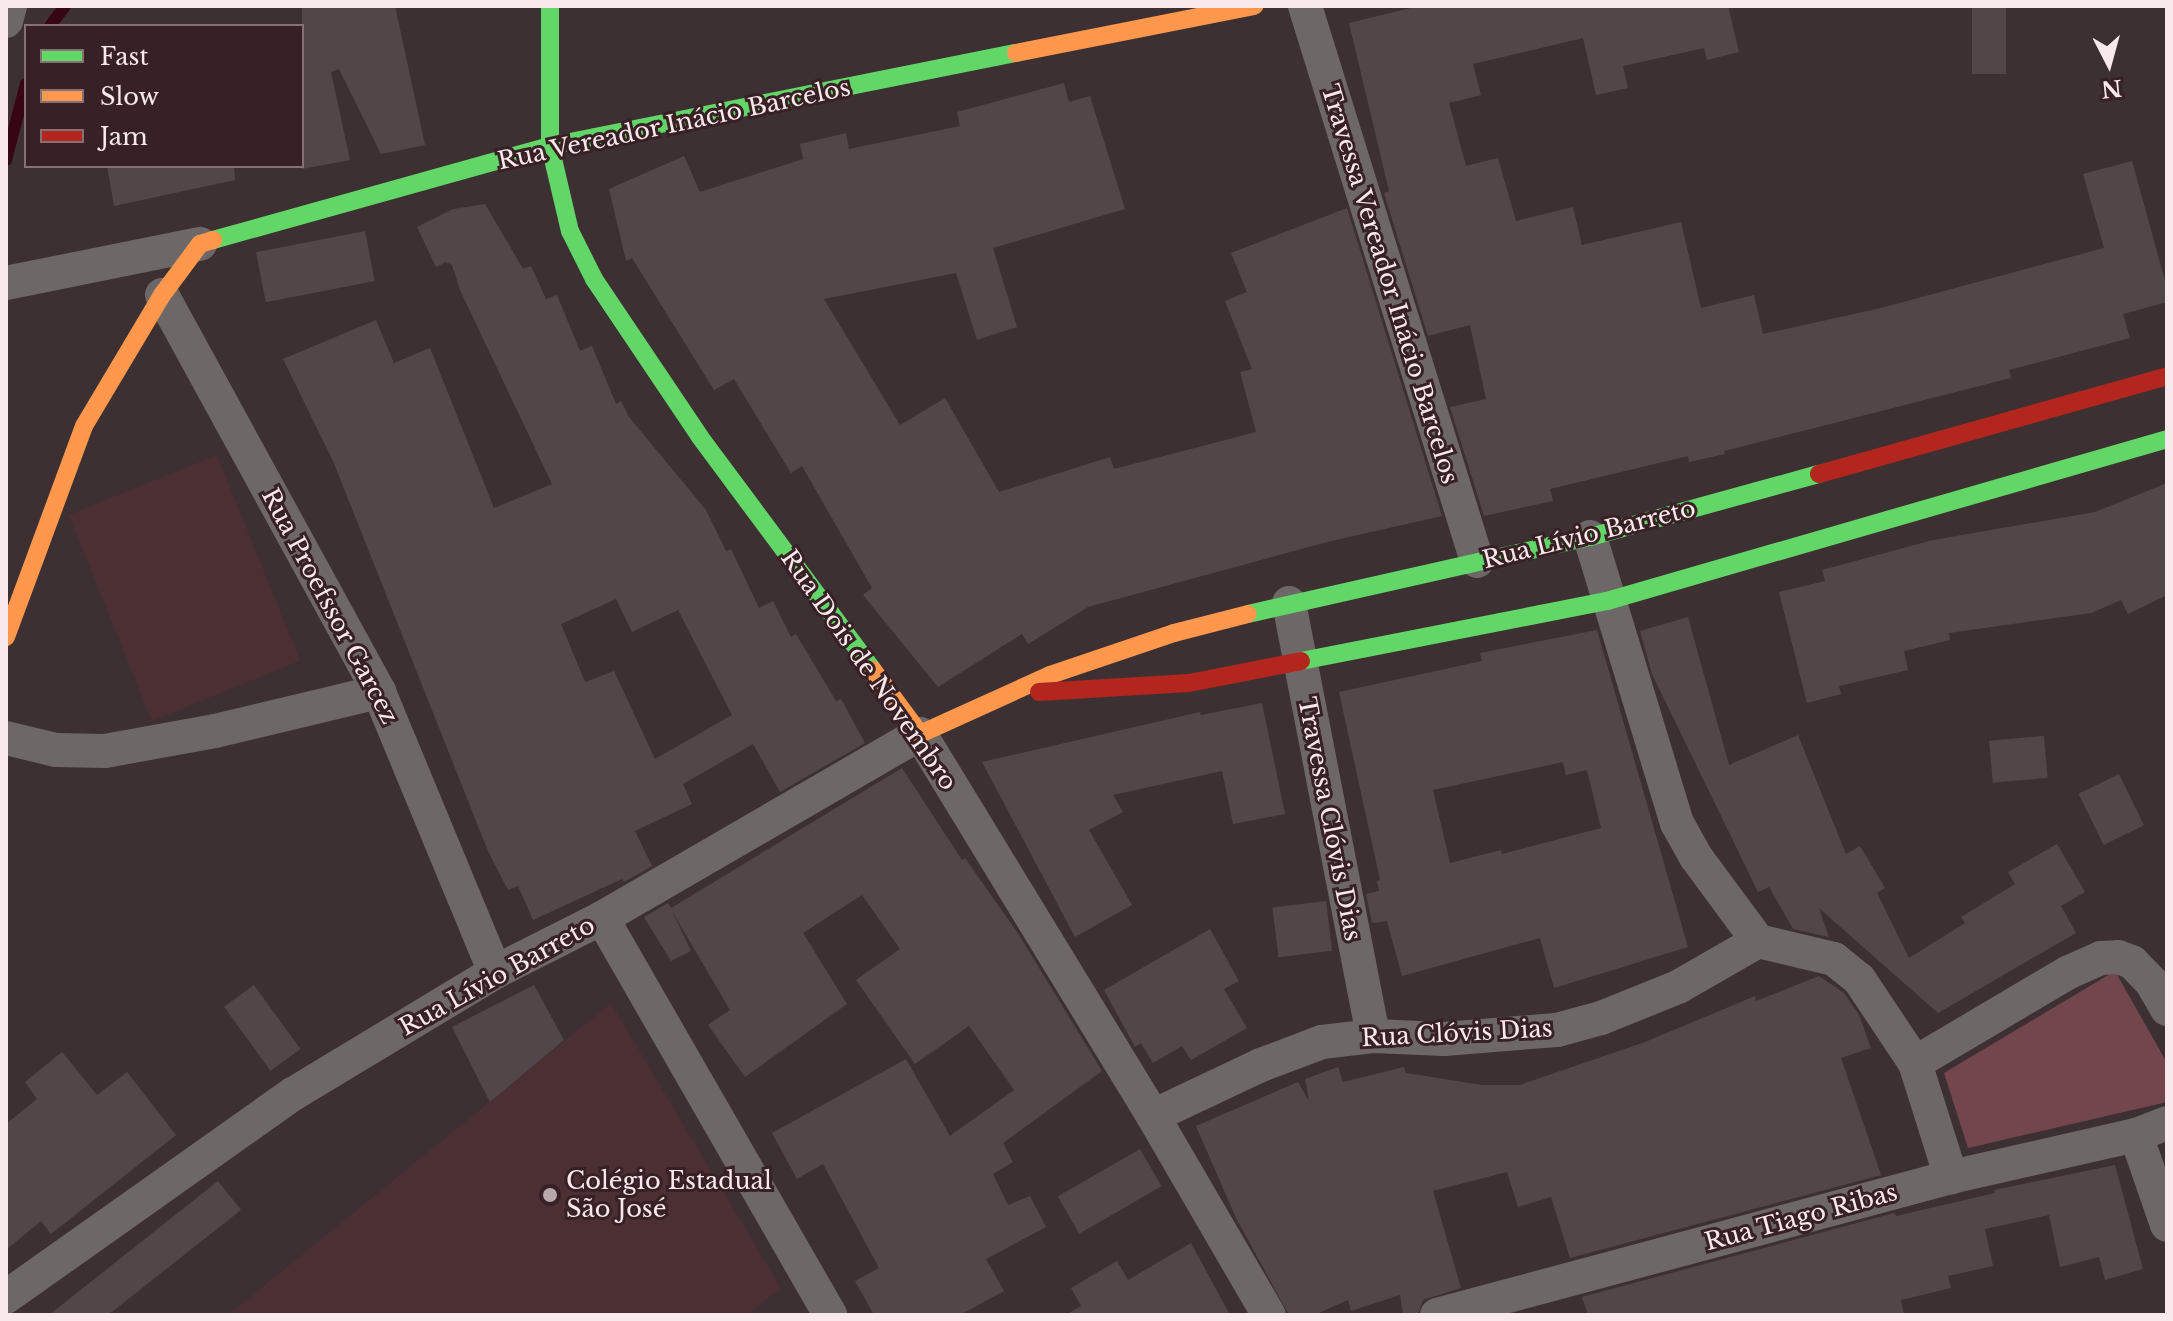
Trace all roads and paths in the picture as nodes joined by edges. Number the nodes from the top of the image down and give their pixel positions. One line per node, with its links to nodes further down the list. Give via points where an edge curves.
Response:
1 (10, 6): 5 (street)
2 (550, 6): 6 (street, Rua Dois de Novembro)
3 (1254, 6): 6 (street, Rua Vereador Inácio Barcelos)
4 (1305, 6): 13 (street, Travessa Vereador Inácio Barcelos)
5 (6, 21)
6 (550, 146): 7 (street, Rua Vereador Inácio Barcelos); 20 (street, Rua Dois de Novembro, via 570,231 594,279 700,437)
7 (200, 244): 8 (street, Rua Vereador Inácio Barcelos); 9 (street)
8 (6, 283)
9 (162, 295): 16 (street, via 84,426); 18 (street, Rua Proefssor Garcez)
10 (2167, 376): 12 (street, Rua Lívio Barreto)
11 (2167, 439): 14 (street, Rua Lívio Barreto)
12 (1590, 537): 13 (street, Rua Lívio Barreto); 14 (street)
13 (1477, 561): 15 (street, Rua Lívio Barreto)
14 (1607, 601): 17 (street, Rua Lívio Barreto); 23 (street, via 1677,823)
15 (1289, 603): 17 (street, Travessa Clóvis Dias); 19 (street, Rua Lívio Barreto, via 1113,651)
16 (6, 637)
17 (1298, 663): 19 (street, Rua Lívio Barreto, via 1189,683); 26 (street, Travessa Clóvis Dias)
18 (379, 692): 21 (street, via 105,751 56,750); 24 (street, Rua Proefssor Garcez)
19 (1012, 694): 20 (street, Rua Lívio Barreto)
20 (920, 734): 22 (street, Rua Lívio Barreto); 28 (street, Rua Dois de Novembro)
21 (6, 738)
22 (602, 918): 24 (street, Rua Lívio Barreto); 33 (street)
23 (1758, 941): 26 (street, Rua Clóvis Dias, via 1649,1001 1557,1030 1444,1039); 27 (street, via 1846,966)
24 (495, 972): 32 (street, Rua Lívio Barreto, via 293,1094)
25 (2167, 1009): 27 (street, via 2132,962 2101,958)
26 (1373, 1036): 28 (street, Rua Clóvis Dias, via 1322,1042)
27 (1915, 1063): 30 (street)
28 (1153, 1116): 34 (street, Rua Dois de Novembro)
29 (2151, 1129): 30 (street, Rua Tiago Ribas); 31 (street)
30 (1951, 1177): 35 (street, Rua Tiago Ribas)
31 (2167, 1225)
32 (6, 1297)
33 (830, 1315)
34 (1269, 1315)
35 (1437, 1315)

